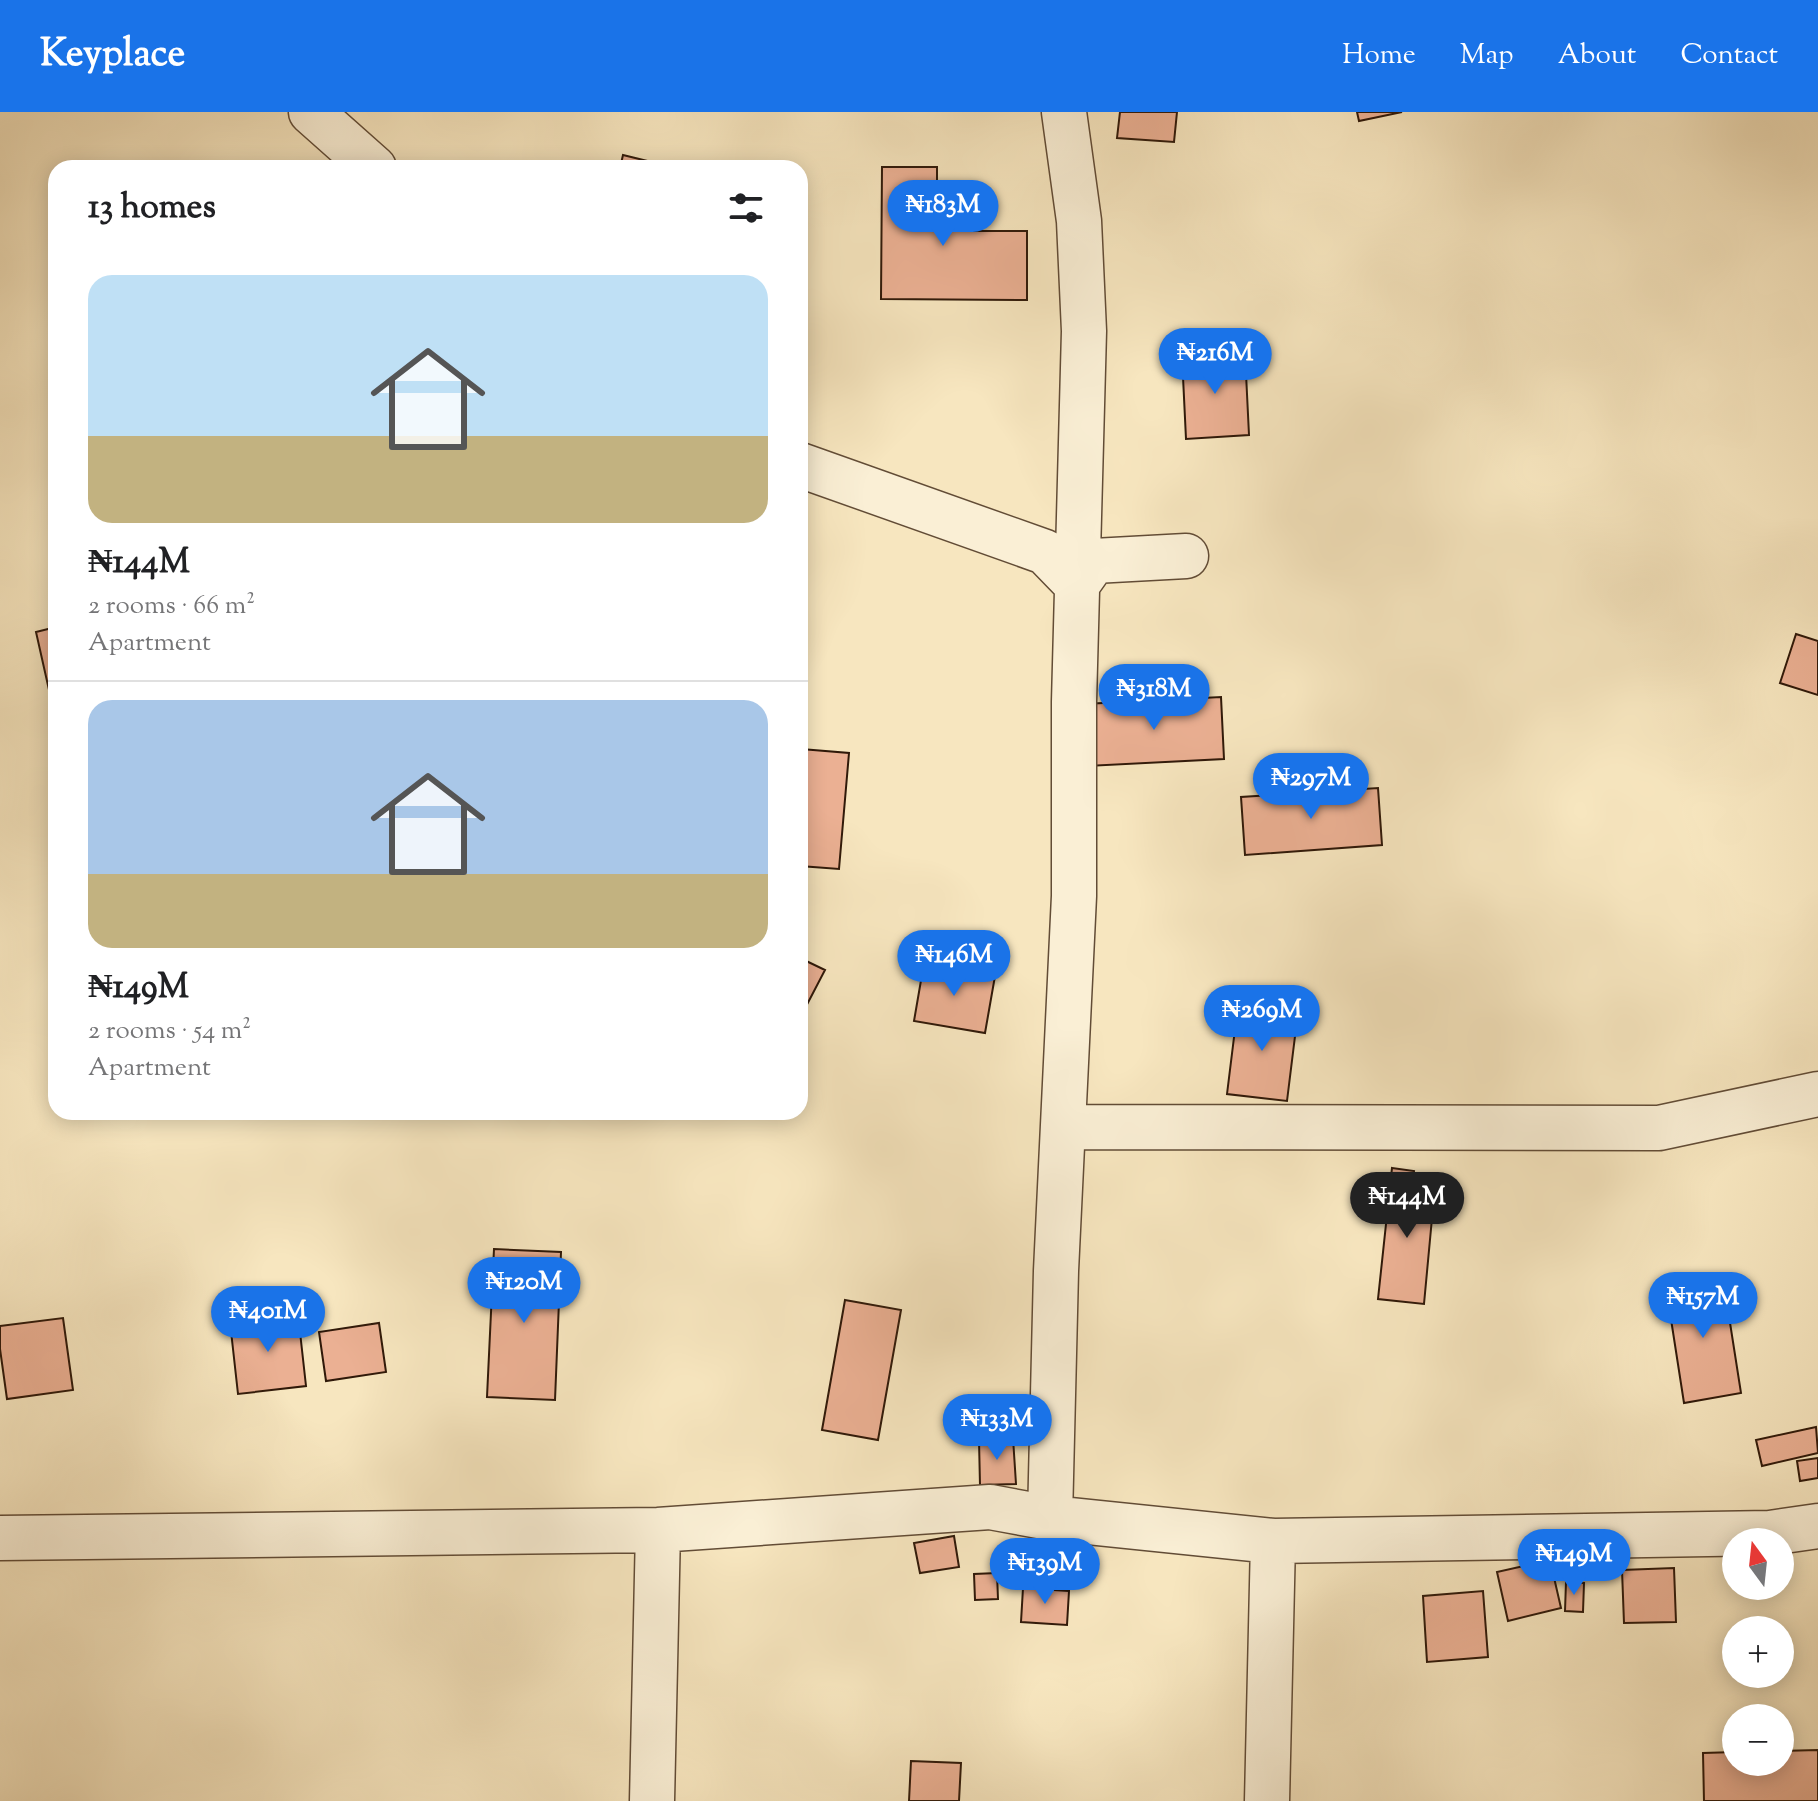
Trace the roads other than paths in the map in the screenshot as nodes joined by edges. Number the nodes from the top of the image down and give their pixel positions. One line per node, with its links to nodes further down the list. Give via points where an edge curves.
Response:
1 (311, 112): 3 (street)
2 (1064, 112): 6 (street, via 1079,221 1084,331)
3 (365, 160)
4 (808, 468): 6 (street, via 1045,552)
5 (1186, 556): 6 (street, via 1094,561)
6 (1077, 585): 8 (street)
7 (1818, 1094): 8 (street, via 1659,1128)
8 (1065, 1127): 9 (street)
9 (1050, 1518): 11 (street, via 990,1507); 13 (street)
10 (1818, 1526): 13 (street, via 1770,1533)
11 (658, 1530): 12 (street); 14 (street)
12 (0, 1538)
13 (1273, 1541): 15 (street)
14 (652, 1801)
15 (1267, 1801)

